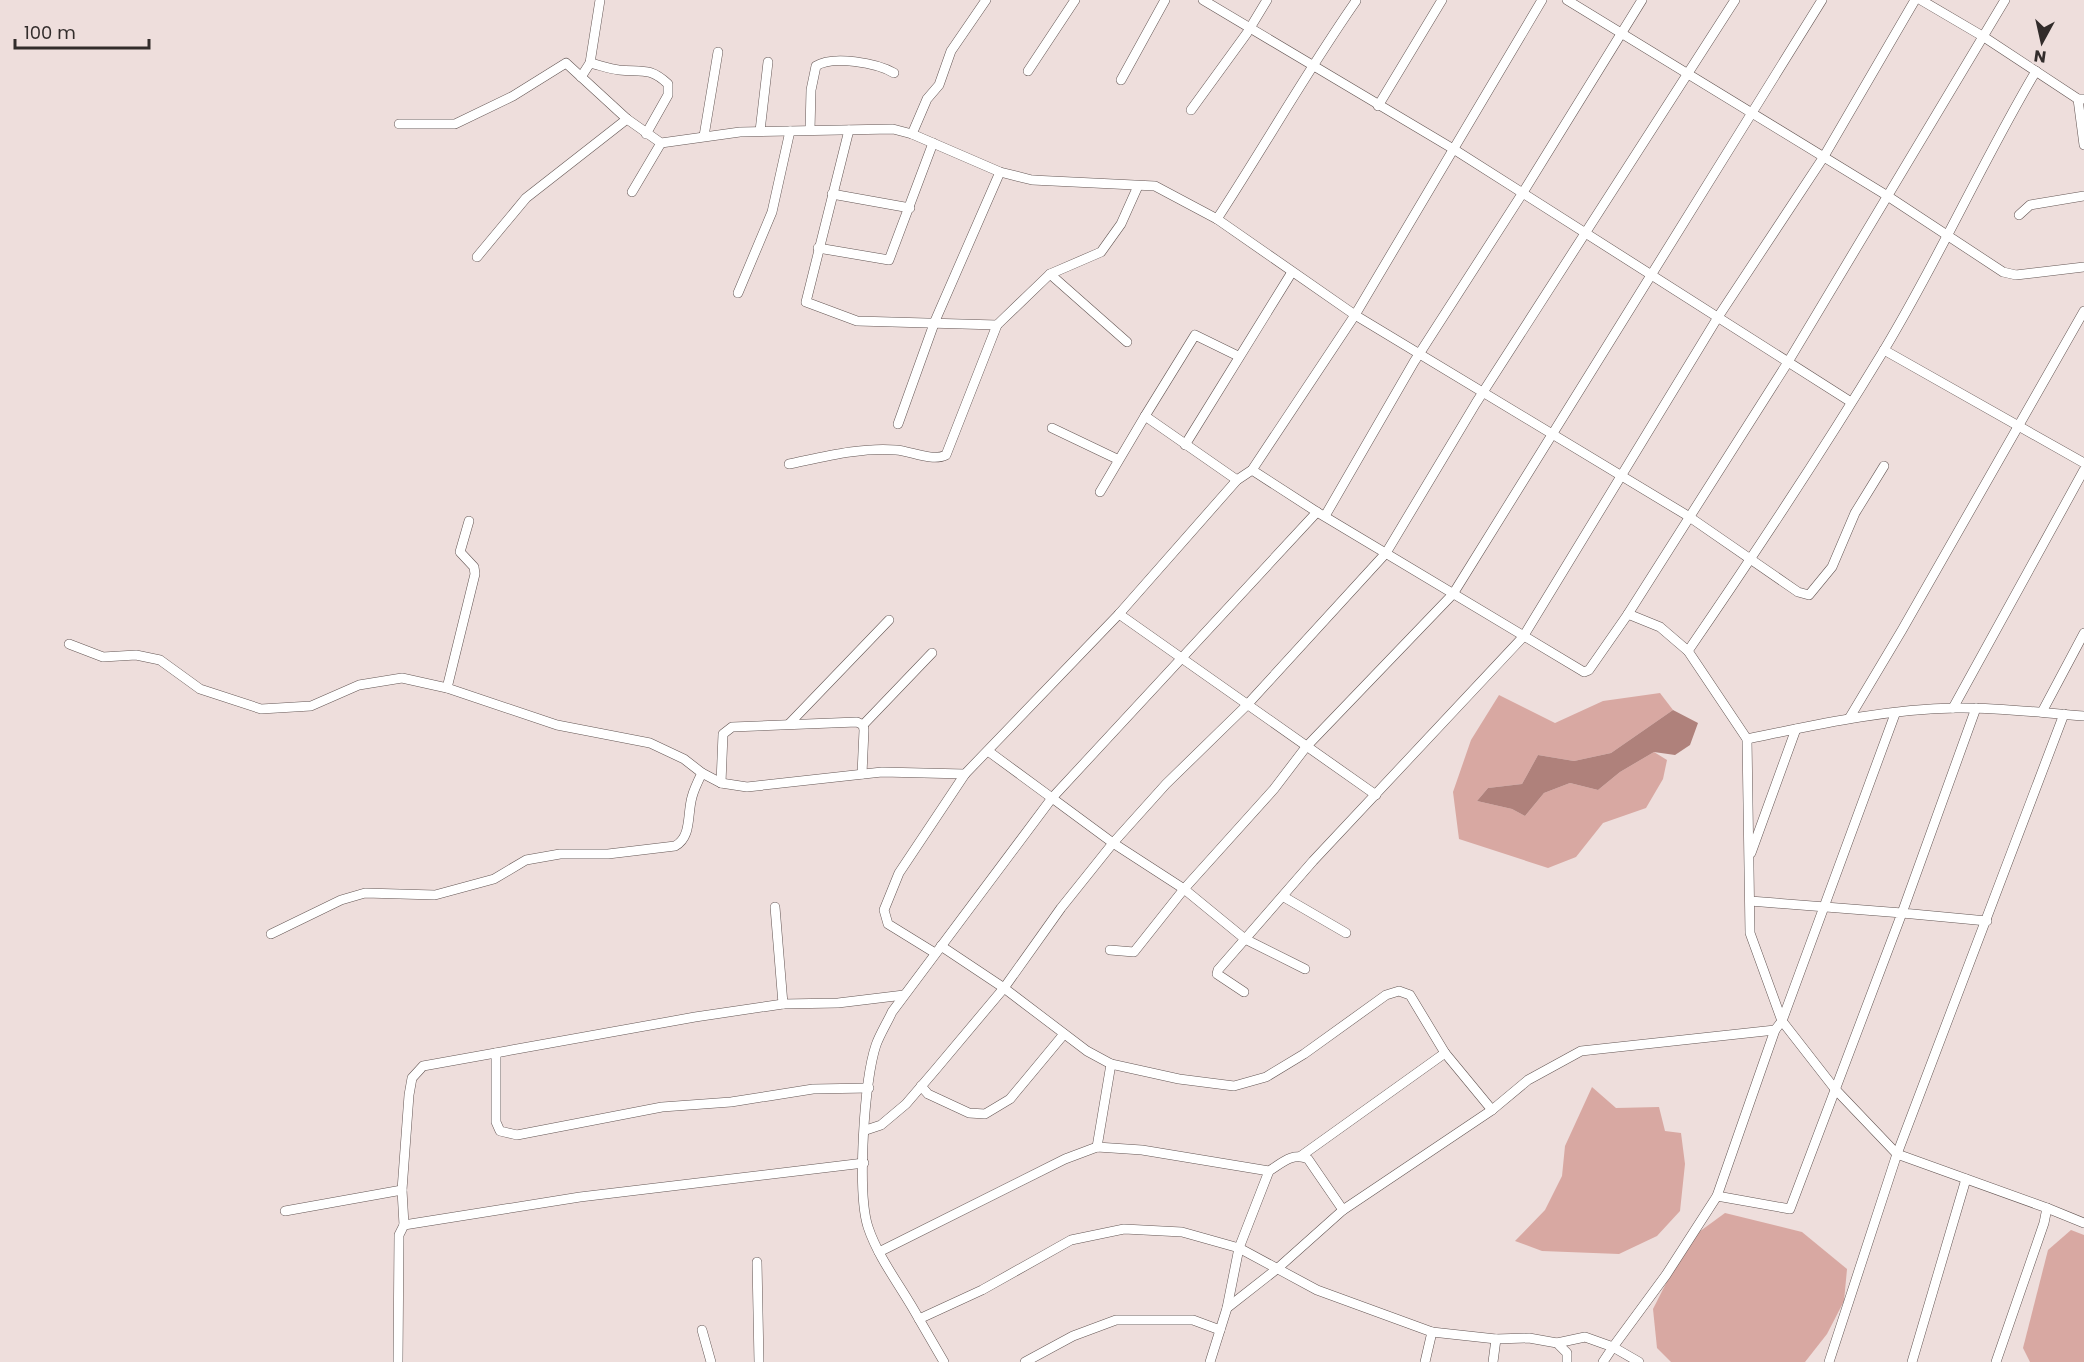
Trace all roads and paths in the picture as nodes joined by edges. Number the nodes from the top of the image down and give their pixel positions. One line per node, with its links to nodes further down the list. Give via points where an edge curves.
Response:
1 (600, 0): 22 (street)
2 (986, 0): 41 (street, via 951,51 939,85 927,99)
3 (1075, 0): 24 (street)
4 (1165, 0): 29 (street)
5 (1203, 0): 17 (street)
6 (1267, 0): 17 (street)
7 (1442, 0): 31 (street)
8 (1542, 0): 46 (street)
9 (1567, 0): 18 (street)
10 (1642, 0): 18 (street)
11 (1735, 0): 27 (street)
12 (1822, 0): 33 (street)
13 (1915, 0): 47 (street)
14 (1921, 0): 19 (street)
15 (2005, 0): 19 (street)
16 (1356, 1): 23 (street)
17 (1250, 29): 23 (street); 32 (street)
18 (1622, 34): 27 (street); 52 (street)
19 (1984, 37): 25 (street); 53 (street)
20 (718, 52): 42 (street)
21 (768, 62): 38 (street)
22 (590, 63): 28 (street); 40 (street, via 619,70 639,69 658,75 668,84 668,95)
23 (1312, 65): 31 (street); 57 (street)
24 (1028, 71)
25 (2036, 71): 30 (street); 59 (street, via 1993,143)
26 (894, 73): 36 (street, via 866,63 823,62 816,66)
27 (1687, 75): 33 (street); 58 (street)
28 (581, 77): 34 (street); 35 (street, via 566,63 513,96 455,124)
29 (1121, 80)
30 (2081, 99): 45 (street)
31 (1378, 106): 46 (street)
32 (1191, 111)
33 (1751, 114): 47 (street); 65 (street)
34 (627, 118): 40 (street); 61 (street, via 526,198)
35 (399, 124)
36 (810, 130): 37 (street); 39 (street)
37 (849, 130): 41 (street, via 893,129); 51 (street)
38 (760, 131): 39 (street); 42 (street)
39 (790, 131): 66 (street, via 772,212)
40 (646, 134): 43 (street)
41 (912, 134): 44 (street)
42 (704, 136): 43 (street)
43 (661, 143): 50 (street)
44 (933, 143): 48 (street); 55 (street)
45 (2084, 144)
46 (1455, 150): 52 (street); 68 (street)
47 (1822, 158): 53 (street); 69 (street)
48 (1000, 172): 49 (street, via 1032,180); 70 (street)
49 (1138, 186): 57 (street, via 1155,186); 64 (street, via 1121,224 1101,252)
50 (632, 192)
51 (832, 194): 55 (street); 60 (street)
52 (1522, 195): 58 (street); 74 (street)
53 (1886, 195): 59 (street); 76 (street)
54 (2084, 196): 56 (street, via 2036,204)
55 (910, 208): 60 (street, via 890,260)
56 (2019, 215)
57 (1217, 219): 63 (street)
58 (1586, 233): 65 (street); 77 (street)
59 (1948, 237): 62 (street, via 2003,272); 73 (street)
60 (818, 248): 70 (street, via 806,302 857,321)
61 (477, 257)
62 (2084, 267)
63 (1292, 272): 68 (street); 75 (street)
64 (1050, 274): 71 (street); 72 (street)
65 (1650, 274): 69 (street); 83 (street)
66 (738, 293)
67 (2084, 311): 81 (street)
68 (1355, 315): 74 (street); 89 (street)
69 (1718, 317): 76 (street); 91 (street)
70 (935, 321): 71 (street); 80 (street)
71 (997, 325): 87 (street, via 946,455 935,458 896,450 855,452)
72 (1127, 342)
73 (1884, 350): 78 (street); 81 (street)
74 (1420, 352): 77 (street); 94 (street)
75 (1238, 356): 79 (street, via 1195,335); 84 (street)
76 (1788, 362): 78 (street); 95 (street)
77 (1482, 393): 83 (street); 97 (street)
78 (1851, 402): 98 (street)
79 (1145, 416): 84 (street); 86 (street)
80 (898, 424)
81 (2017, 425): 85 (street); 117 (street)
82 (1052, 428): 86 (street)
83 (1553, 434): 91 (street); 99 (street)
84 (1185, 446): 92 (street)
85 (2082, 458)
86 (1117, 459): 93 (street)
87 (789, 464)
88 (1884, 466): 98 (street, via 1855,513 1832,567 1809,596 1785,585)
89 (1252, 470): 92 (street); 94 (street)
90 (2084, 470): 111 (street)
91 (1622, 477): 95 (street); 104 (street)
92 (1237, 480): 100 (street)
93 (1100, 492)
94 (1321, 514): 97 (street); 108 (street)
95 (1688, 516): 98 (street); 101 (street)
96 (469, 521): 109 (street, via 460,552 474,567 475,574)
97 (1386, 553): 99 (street); 110 (street)
98 (1752, 558): 106 (street)
99 (1453, 594): 104 (street); 122 (street)
100 (1119, 614): 108 (street); 123 (street)
101 (1628, 614): 104 (street, via 1584,672); 106 (street, via 1660,627)
102 (889, 620): 118 (street)
103 (2084, 633): 113 (street)
104 (1523, 637): 128 (street)
105 (69, 644): 109 (street, via 104,657 135,655 160,660 200,689 261,709 311,706 359,685 402,678)
106 (1688, 651): 121 (street)
107 (932, 653): 119 (street)
108 (1180, 658): 110 (street); 129 (street)
109 (447, 688): 124 (street, via 556,725 650,743 684,759)
110 (1246, 706): 122 (street); 130 (street, via 1166,784)
111 (1953, 708): 112 (street); 114 (street)
112 (1976, 708): 113 (street); 137 (street)
113 (2042, 712): 115 (street)
114 (1894, 714): 117 (street); 136 (street)
115 (2064, 714): 116 (street); 138 (street)
116 (2084, 716)
117 (1850, 717): 120 (street)
118 (789, 724): 119 (street); 127 (street, via 726,729)
119 (863, 725): 125 (street)
120 (1796, 729): 121 (street); 131 (street)
121 (1747, 739): 131 (street)
122 (1306, 747): 128 (street); 132 (street, via 1274,789)
123 (988, 751): 126 (street); 129 (street)
124 (702, 773): 127 (street); 140 (street, via 692,796 683,842 675,846 526,860 494,879 435,895 365,893 341,900)
125 (862, 774): 126 (street); 127 (street, via 747,787)
126 (965, 774): 142 (street, via 899,873 884,910 888,924)
127 (721, 783)
128 (1376, 795): 133 (street)
129 (1052, 798): 130 (street); 142 (street)
130 (1113, 843): 132 (street); 145 (street)
131 (1749, 858): 134 (street)
132 (1184, 889): 141 (street); 143 (street, via 1134,952)
133 (1284, 897): 139 (street); 141 (street)
134 (1750, 900): 136 (street); 149 (street, via 1750,933)
135 (775, 907): 148 (street)
136 (1823, 907): 137 (street); 149 (street)
137 (1902, 913): 138 (street); 157 (street)
138 (1987, 921): 161 (street)
139 (1346, 933)
140 (271, 934)
141 (1245, 939): 144 (street); 146 (street, via 1217,974)
142 (938, 950): 145 (street); 147 (street)
143 (1110, 950)
144 (1305, 969)
145 (1004, 988): 151 (street); 155 (street)
146 (1244, 992)
147 (904, 995): 148 (street, via 838,1003); 156 (street, via 876,1046)
148 (783, 1004): 152 (street)
149 (1782, 1020): 150 (street); 157 (street)
150 (1775, 1030): 158 (street, via 1581,1051 1528,1080); 167 (street)
151 (1064, 1034): 154 (street); 155 (street, via 1010,1100 985,1114 969,1113 928,1094)
152 (496, 1053): 156 (street, via 496,1122 506,1134 545,1131 662,1107 731,1102 813,1089); 166 (street, via 423,1066 412,1078)
153 (1445, 1053): 154 (street, via 1410,995 1399,991 1386,995 1266,1077 1234,1086); 158 (street); 162 (street)
154 (1111, 1064): 160 (street)
155 (921, 1086): 159 (street, via 881,1125)
156 (869, 1088): 159 (street)
157 (1834, 1089): 161 (street); 167 (street, via 1790,1209)
158 (1491, 1110): 169 (street)
159 (866, 1130): 163 (street)
160 (1097, 1147): 164 (street, via 1142,1150); 174 (street, via 1065,1159)
161 (1897, 1154): 165 (street); 196 (street)
162 (1301, 1156): 164 (street, via 1292,1156); 169 (street, via 1308,1159)
163 (864, 1163): 172 (street, via 580,1197); 174 (street, via 867,1224)
164 (1269, 1171): 173 (street)
165 (1966, 1179): 168 (street); 197 (street)
166 (402, 1190): 170 (street); 172 (street)
167 (1718, 1196): 184 (street)
168 (2047, 1208): 171 (street); 198 (street)
169 (1343, 1210): 176 (street)
170 (285, 1211)
171 (2084, 1223)
172 (404, 1225): 185 (street, via 399,1235)
173 (1239, 1248): 176 (street); 177 (street); 178 (street, via 1182,1232 1124,1229 1071,1240 982,1290)
174 (879, 1252): 178 (street)
175 (757, 1263): 187 (street)
176 (1278, 1268): 177 (street); 181 (street, via 1317,1290)
177 (1227, 1308): 180 (street)
178 (919, 1319): 188 (street)
179 (702, 1330): 186 (street)
180 (1220, 1330): 189 (street, via 1193,1320 1116,1320 1074,1336); 190 (street)
181 (1432, 1332): 182 (street); 191 (street)
182 (1496, 1339): 183 (street, via 1529,1338); 192 (street)
183 (1557, 1343): 184 (street, via 1586,1337); 193 (street, via 1567,1353)
184 (1613, 1347): 194 (street); 195 (street)
185 (398, 1362)
186 (711, 1362)
187 (759, 1362)
188 (944, 1362)
189 (1025, 1362)
190 (1210, 1362)
191 (1425, 1362)
192 (1493, 1362)
193 (1567, 1362)
194 (1603, 1362)
195 (1639, 1362)
196 (1829, 1362)
197 (1912, 1362)
198 (1996, 1362)

